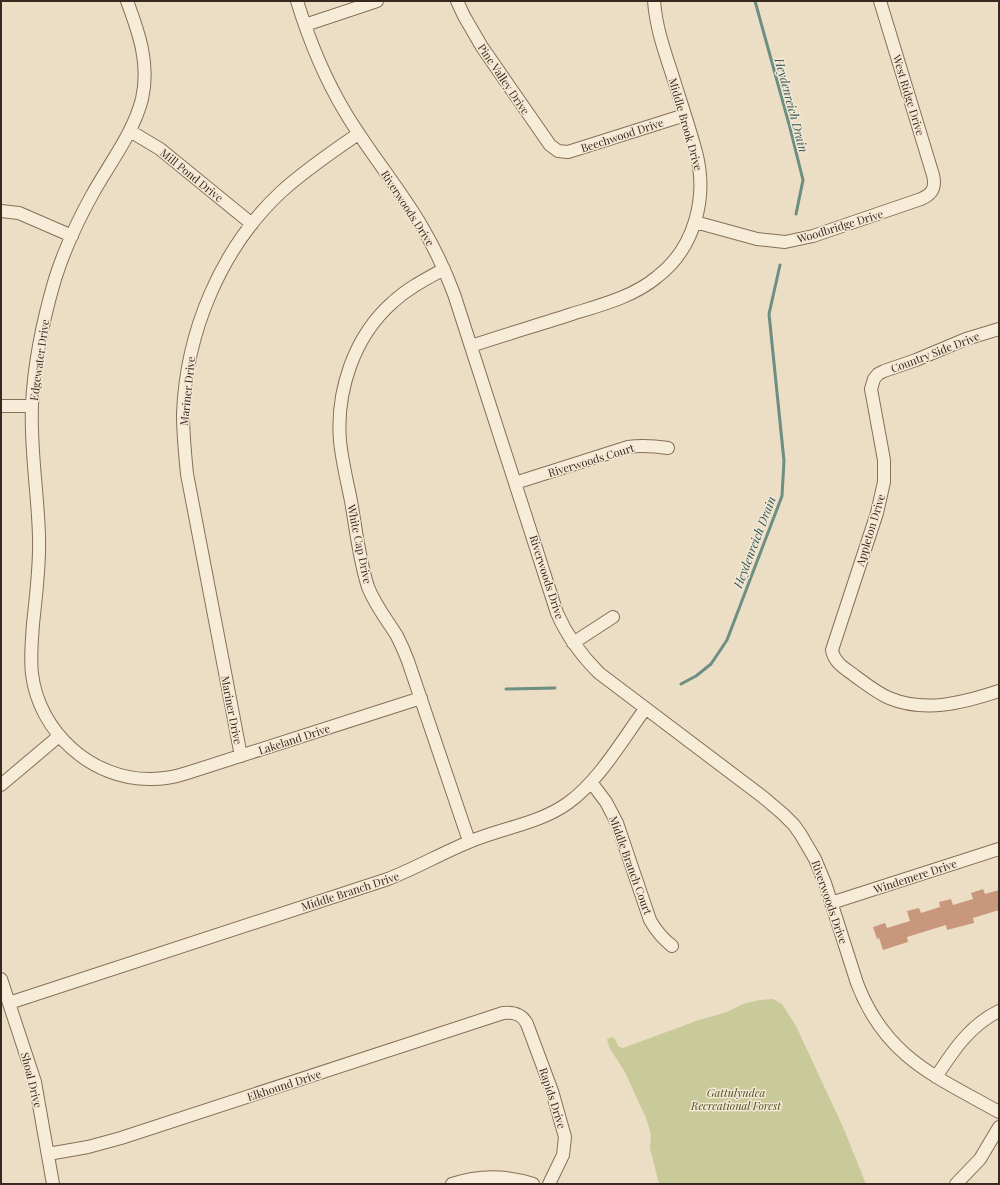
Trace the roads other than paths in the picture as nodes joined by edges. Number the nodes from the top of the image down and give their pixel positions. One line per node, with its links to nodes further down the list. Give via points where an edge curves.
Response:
1 (127, 1): 9 (street, Edgewater Drive, via 140,38 145,72 143,97)
2 (297, 1): 7 (street, Riverwoods Drive)
3 (377, 1): 7 (street)
4 (457, 1): 11 (street, Pine Valley Drive, via 482,47 550,145)
5 (654, 1): 8 (street, Middle Brook Drive, via 659,34)
6 (880, 1): 12 (street, West Ridge Drive, via 935,180)
7 (305, 25): 10 (street, Riverwoods Drive, via 329,85)
8 (685, 115): 11 (street, Beechwood Drive, via 568,152); 14 (street, Middle Brook Drive, via 701,176 700,201)
9 (130, 130): 15 (street, Mill Pond Drive, via 160,149); 16 (street, Edgewater Drive, via 91,196)
10 (358, 134): 15 (street, Mariner Drive, via 280,192); 17 (street, Riverwoods Drive, via 421,224)
11 (558, 151)
12 (934, 189): 14 (street, Woodbridge Drive, via 921,199 813,236 784,242 742,236)
13 (1, 211): 16 (street, via 19,214)
14 (695, 222): 19 (street, Middle Brook Drive, via 674,260 666,270 645,286 611,302)
15 (252, 224): 31 (street, Mariner Drive, via 223,268 201,319 189,362 183,413 190,496)
16 (72, 236): 22 (street, Edgewater Drive, via 45,317)
17 (444, 269): 19 (street, Riverwoods Drive); 28 (street, White Cap Drive, via 402,294 374,324 349,368 340,412 342,455 367,581 378,608 402,647)
18 (999, 329): 20 (street, Country Side Drive, via 884,371)
19 (471, 346): 24 (street, Riverwoods Drive)
20 (874, 379): 27 (street, Appleton Drive, via 871,389 884,460 884,482 877,513 834,643 833,655 839,664 867,685 889,698 900,701 925,705 950,704)
21 (1, 406): 22 (street)
22 (32, 406): 30 (street, Edgewater Drive, via 39,543 31,649 32,673 35,691 42,708)
23 (668, 448): 24 (street, Riverwoods Court, via 646,445 628,447)
24 (516, 483): 26 (street, Riverwoods Drive, via 558,613)
25 (613, 617): 26 (street)
26 (573, 643): 29 (street, Riverwoods Drive, via 598,673)
27 (999, 691)
28 (421, 698): 31 (street, Lakeland Drive); 34 (street, White Cap Drive)
29 (645, 709): 32 (street, Middle Branch Drive); 36 (street, Riverwoods Drive, via 783,814 802,835 820,870)
30 (59, 736): 31 (street, Lakeland Drive, via 87,760 110,772 137,778 174,777); 33 (street)
31 (241, 756)
32 (591, 782): 34 (street, Middle Branch Drive, via 568,803 556,810); 37 (street, Middle Branch Court, via 617,823 650,920 662,938)
33 (1, 785)
34 (470, 842): 39 (street, Middle Branch Drive, via 388,879)
35 (999, 849): 36 (street, Windemere Drive)
36 (831, 903): 42 (street, Riverwoods Drive, via 862,997 878,1025 898,1049)
37 (672, 946)
38 (1, 979): 39 (street, Shoal Drive)
39 (9, 1003): 45 (street, Shoal Drive, via 35,1082)
40 (999, 1011): 42 (street, via 969,1032 954,1049)
41 (518, 1014): 45 (street, Elkhound Drive, via 503,1013 121,1138); 49 (street, Rapids Drive, via 527,1024 564,1129 563,1155)
42 (936, 1077): 43 (street, Riverwoods Drive)
43 (999, 1112)
44 (999, 1127): 50 (street, via 980,1159)
45 (48, 1154): 46 (street, Shoal Drive)
46 (53, 1184)
47 (452, 1184): 48 (street, via 471,1179 498,1177)
48 (533, 1184)
49 (549, 1184)
50 (956, 1184)

